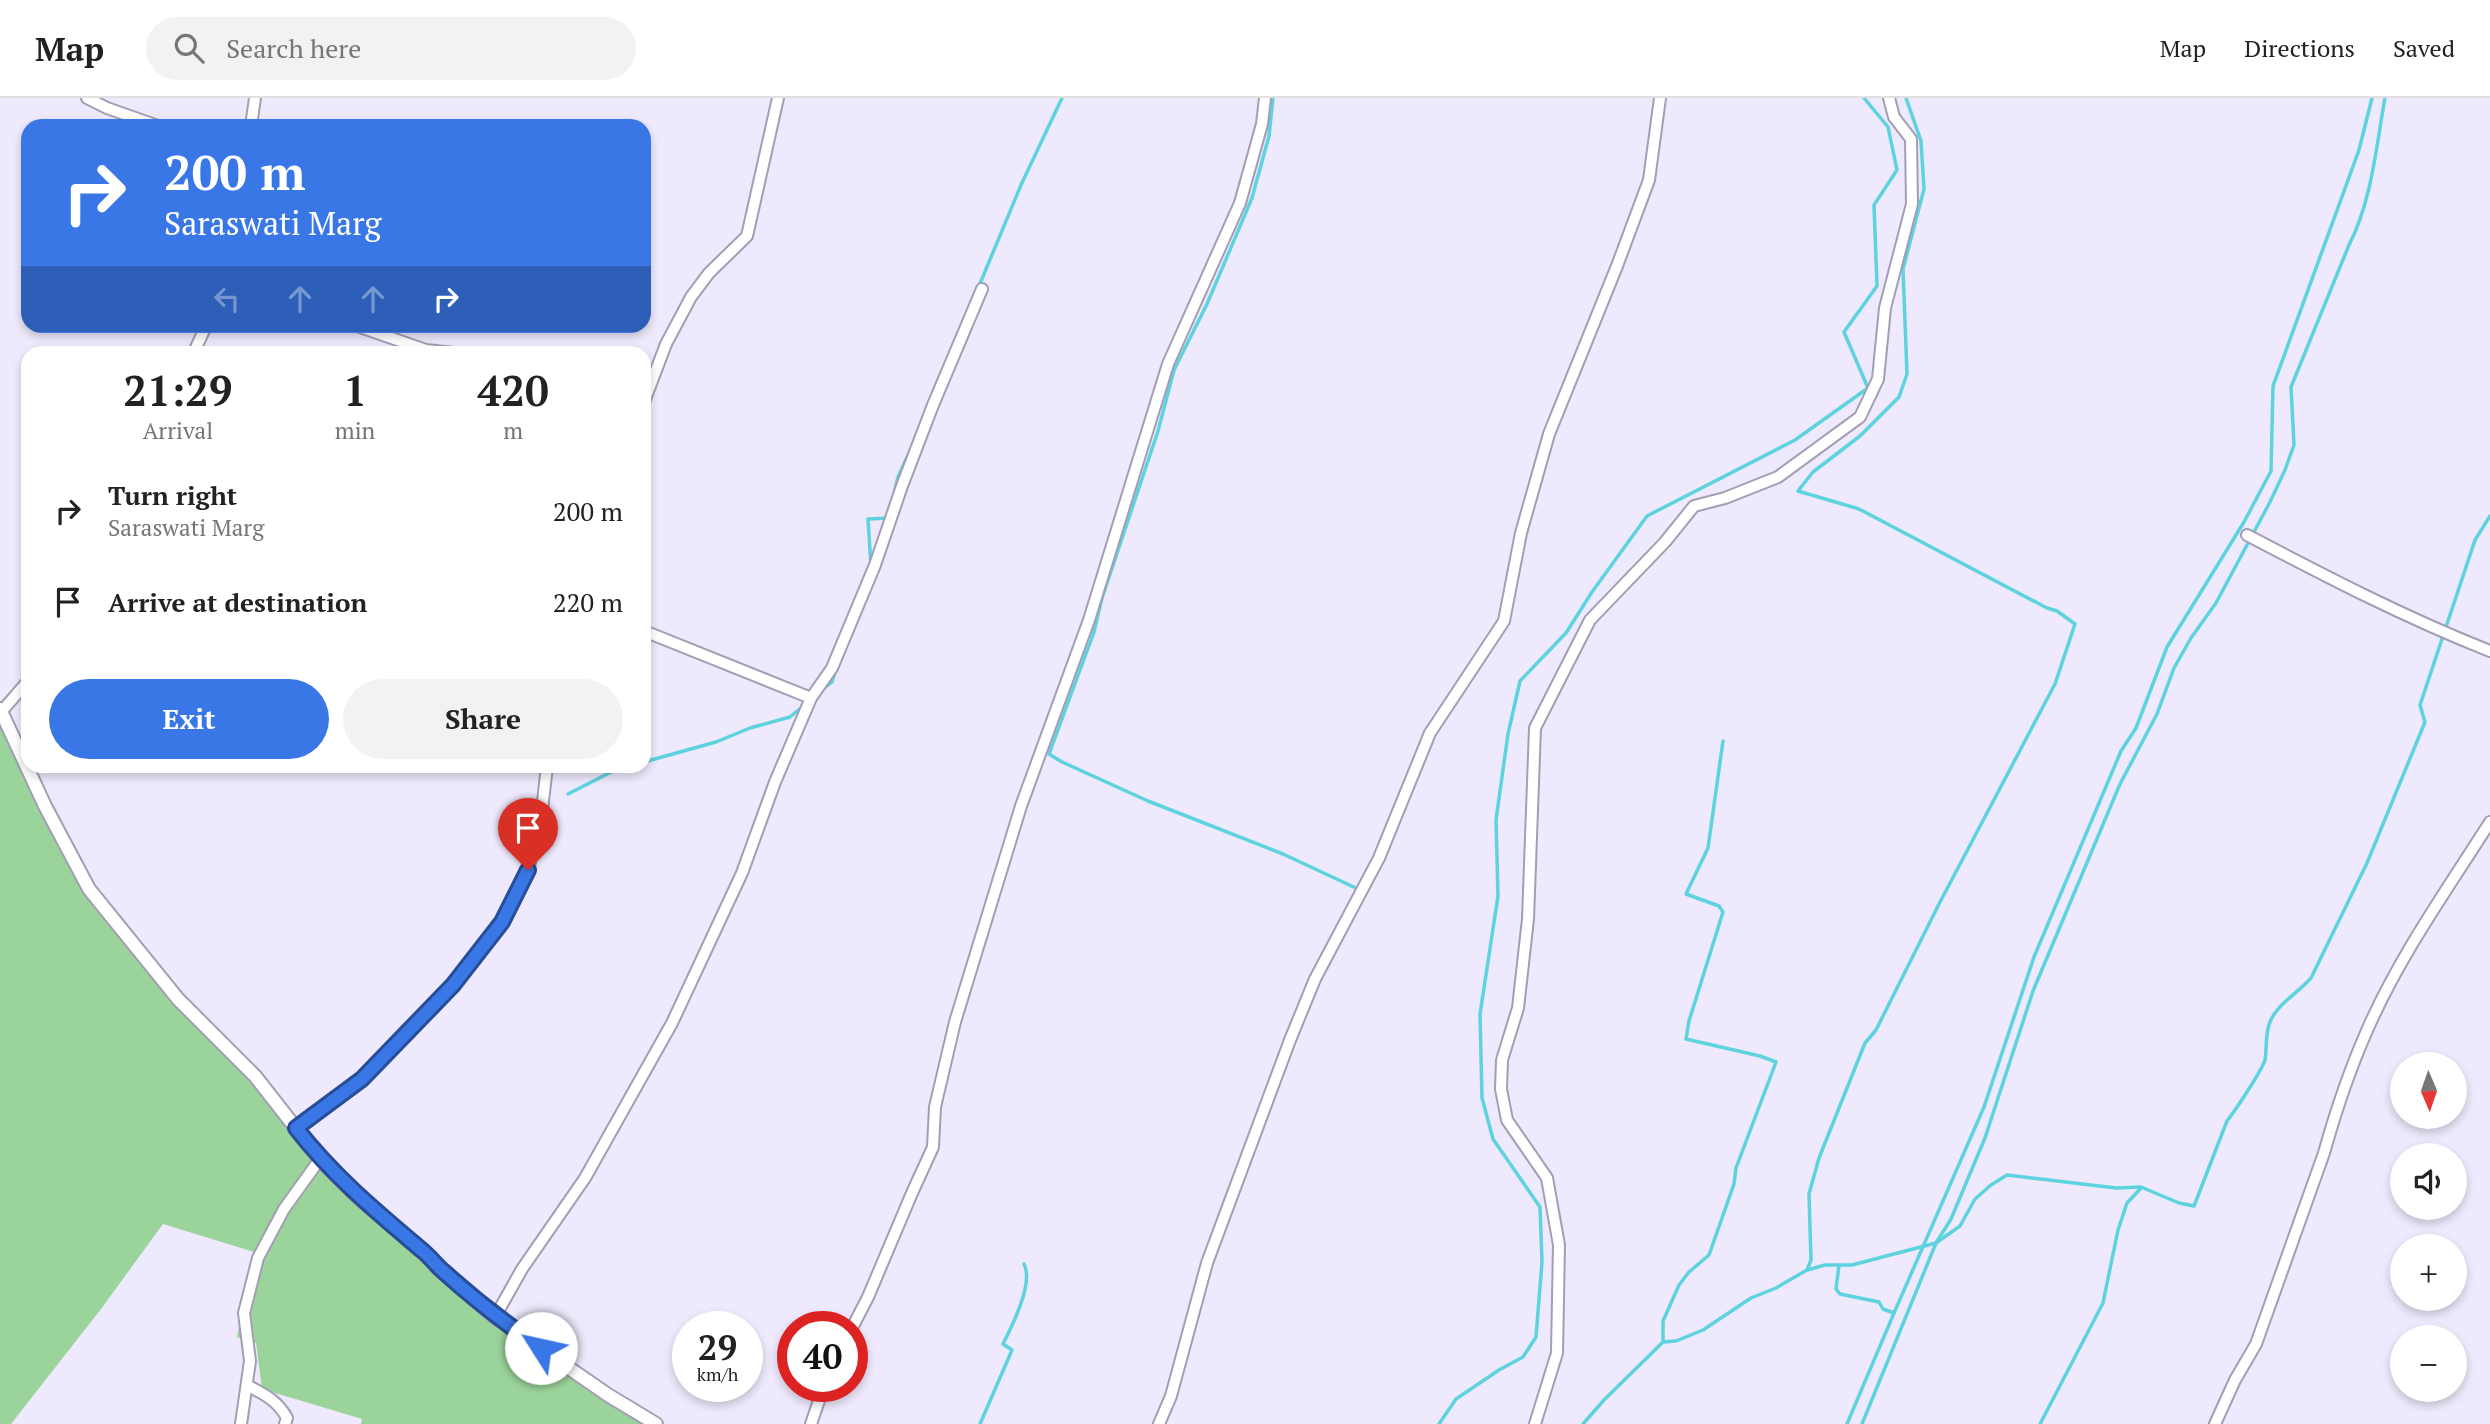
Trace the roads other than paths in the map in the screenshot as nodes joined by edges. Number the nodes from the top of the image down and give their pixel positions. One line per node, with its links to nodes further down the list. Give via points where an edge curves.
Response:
1 (87, 98): 7 (street)
2 (254, 98): 8 (street)
3 (778, 98): 12 (street, via 747,236 691,297)
4 (1265, 98): 25 (street, via 1240,203 1168,363 1088,620 1021,806 955,1022 935,1107 933,1147)
5 (1660, 98): 33 (street, via 1648,180 1549,434 1521,533 1504,621 1430,733 1379,858 1315,979 1207,1263)
6 (1889, 98): 34 (street, via 1894,117 1911,139 1912,204 1885,308 1878,379 1860,417 1777,477 1694,506 1590,620 1535,728 1528,919 1518,1008 1502,1060 1501,1089 1507,1120 1547,1178 1559,1245 1557,1353)
7 (138, 119)
8 (252, 119)
9 (982, 289): 17 (street, via 832,668)
10 (377, 333): 11 (street)
11 (414, 346)
12 (651, 381)
13 (2247, 535): 15 (street, via 2442,632)
14 (651, 634): 17 (street)
15 (2490, 650)
16 (21, 689): 18 (street)
17 (811, 698): 26 (street, via 742,873 672,1023 585,1178)
18 (1, 710): 19 (street)
19 (21, 754)
20 (30, 773): 23 (street, via 89,889 173,993 255,1076)
21 (546, 773): 23 (street, via 528,870 502,922 453,985 362,1079)
22 (2490, 822): 35 (street, via 2430,915 2369,1026 2256,1344)
23 (296, 1128): 24 (street)
24 (320, 1159): 26 (street); 27 (street, via 284,1209 258,1258 244,1313 250,1362)
25 (861, 1311)
26 (495, 1317): 31 (street)
27 (247, 1385): 29 (street); 30 (street, via 279,1405)
28 (819, 1402): 32 (street)
29 (241, 1424)
30 (285, 1424)
31 (656, 1424)
32 (811, 1424)
33 (1159, 1424)
34 (1535, 1424)
35 (2215, 1424)

